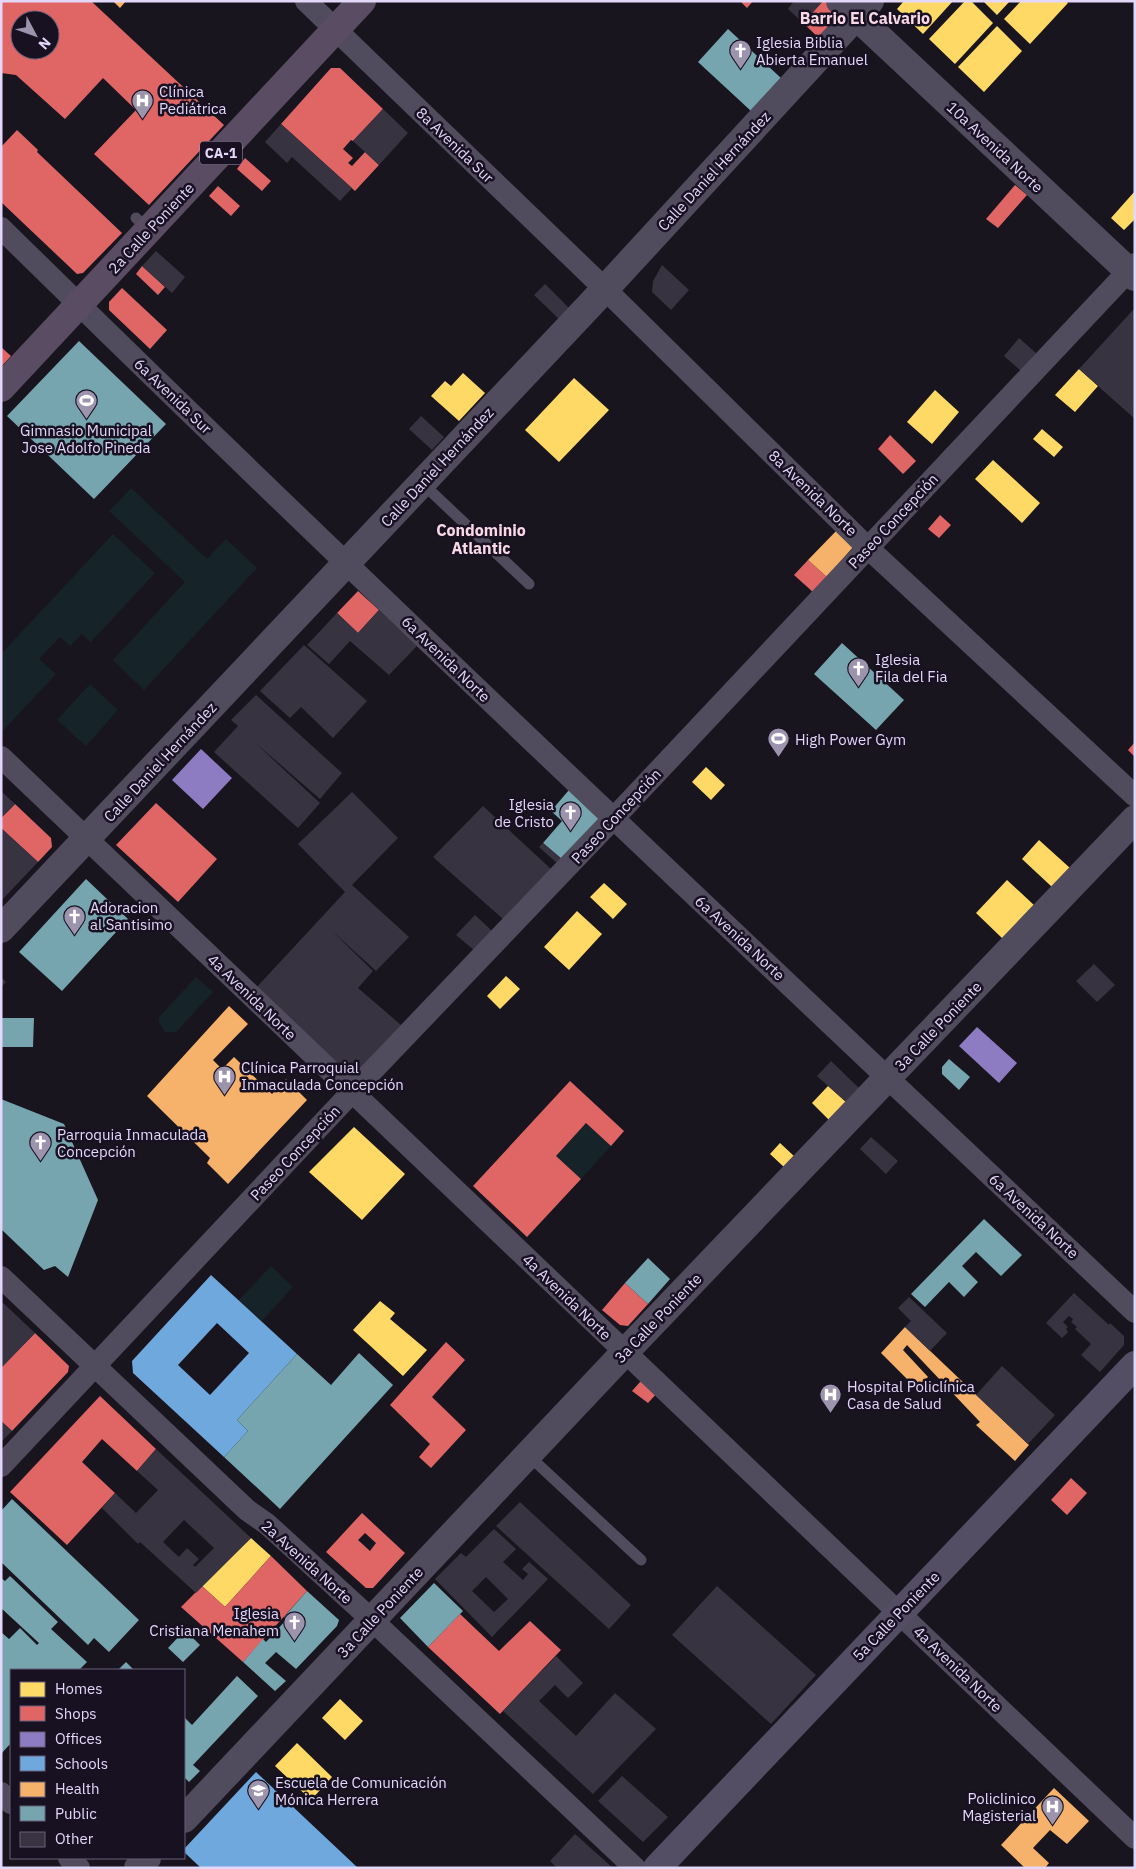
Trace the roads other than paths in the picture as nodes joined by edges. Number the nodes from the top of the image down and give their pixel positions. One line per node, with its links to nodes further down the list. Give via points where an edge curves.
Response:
1 (306, 1): 4 (street, 8a Avenida Sur)
2 (362, 1): 4 (main road, 2a Calle Poniente / CA-1)
3 (856, 6): 6 (street, 10a Avenida Norte); 7 (street, Calle Daniel Hernández)
4 (336, 29): 7 (street, 8a Avenida Sur); 8 (main road, 2a Calle Poniente / CA-1, via 143,224)
5 (1, 228): 8 (street, 6a Avenida Sur)
6 (1133, 270): 11 (street, Paseo Concepción)
7 (604, 289): 10 (street, Calle Daniel Hernández); 11 (street, 8a Avenida Norte)
8 (80, 305): 9 (main road, 2a Calle Poniente / CA-1); 12 (street, 6a Avenida Sur)
9 (1, 388)
10 (422, 483): 12 (street, Calle Daniel Hernández); 13 (lane)
11 (868, 548): 15 (street, 8a Avenida Norte); 16 (street, Paseo Concepción)
12 (346, 564): 16 (street, 6a Avenida Norte); 18 (street, Calle Daniel Hernández)
13 (529, 584)
14 (1, 757): 18 (street, 4a Avenida Norte)
15 (1135, 796)
16 (613, 819): 20 (street, 6a Avenida Norte); 21 (street, Paseo Concepción)
17 (1135, 819): 20 (street, 3a Calle Poniente)
18 (87, 839): 19 (street, Calle Daniel Hernández); 21 (street, 4a Avenida Norte)
19 (1, 930)
20 (888, 1078): 23 (street, 6a Avenida Norte); 24 (street, 3a Calle Poniente)
21 (352, 1092): 24 (street, 4a Avenida Norte); 26 (street, Paseo Concepción)
22 (1, 1277): 26 (street, 2a Avenida Norte)
23 (1135, 1312)
24 (625, 1352): 27 (street, 3a Calle Poniente); 30 (street, 4a Avenida Norte)
25 (1135, 1365): 30 (main road, 5a Calle Poniente)
26 (95, 1367): 28 (street, Paseo Concepción); 31 (street, 2a Avenida Norte, via 247,1510 267,1524)
27 (528, 1455): 29 (lane); 31 (street, 3a Calle Poniente)
28 (1, 1466)
29 (641, 1560)
30 (899, 1613): 33 (street, 4a Avenida Norte); 37 (main road, 5a Calle Poniente)
31 (372, 1620): 32 (street, 3a Calle Poniente); 36 (street, 2a Avenida Norte)
32 (185, 1818)
33 (1135, 1838)
34 (70, 1859): 35 (street)
35 (79, 1868)
36 (635, 1868)
37 (657, 1868)

